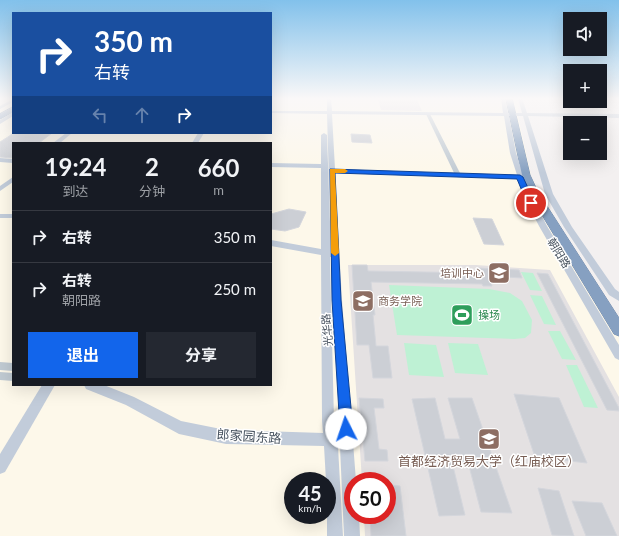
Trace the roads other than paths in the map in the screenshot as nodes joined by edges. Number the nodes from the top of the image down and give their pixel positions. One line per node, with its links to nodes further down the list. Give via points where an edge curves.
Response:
1 (327, 123): 11 (street, 光华路)
2 (433, 123): 12 (street)
3 (514, 123): 13 (street, 朝阳路)
4 (515, 123): 16 (highway, 朝阳路, via 526,175)
5 (515, 123): 16 (street, 朝阳路)
6 (68, 134): 7 (street)
7 (57, 142)
8 (0, 160): 9 (street)
9 (12, 161)
10 (272, 165): 11 (street)
11 (329, 168): 12 (street); 20 (street, 光华路)
12 (458, 175): 13 (street)
13 (520, 177): 16 (street, 朝阳路)
14 (12, 180): 15 (street)
15 (0, 189)
16 (537, 193): 21 (street, 朝阳路, via 568,228); 22 (highway, 朝阳路); 23 (highway, 朝阳路); 24 (street, 朝阳路, via 543,226)
17 (0, 216): 18 (street)
18 (12, 216)
19 (272, 243): 20 (street)
20 (331, 253): 31 (street, 光华路, via 328,421); 32 (street, 光华路)
21 (617, 294)
22 (619, 317)
23 (619, 330)
24 (619, 355)
25 (0, 366): 26 (street)
26 (12, 367)
27 (0, 376): 28 (street)
28 (12, 377)
29 (48, 386): 33 (street)
30 (92, 386): 31 (street, 郎家园东路, via 130,401 179,427 226,437)
31 (331, 440): 32 (street, 郎家园东路); 34 (street, 光华路)
32 (347, 440): 35 (street, 光华路)
33 (0, 467)
34 (335, 536)
35 (352, 536)

